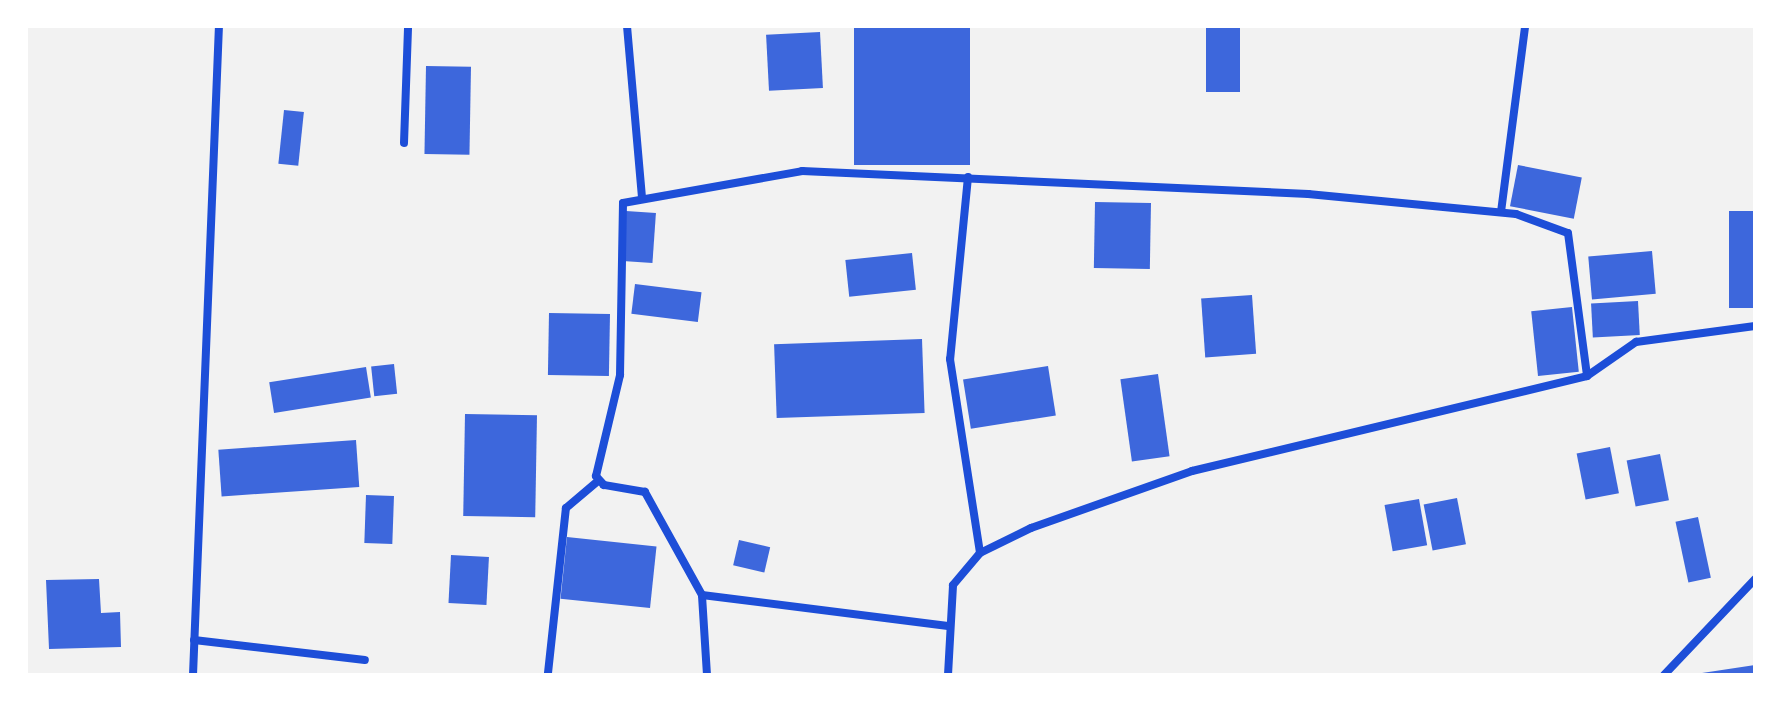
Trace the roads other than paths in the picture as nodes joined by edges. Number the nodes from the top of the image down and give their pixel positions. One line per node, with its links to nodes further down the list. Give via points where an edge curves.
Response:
1 (219, 26): 16 (street)
2 (408, 26): 5 (street)
3 (627, 26): 7 (street)
4 (1525, 26): 8 (street)
5 (404, 143)
6 (968, 177): 7 (street, via 779,172); 8 (street); 12 (street, via 950,359)
7 (642, 198): 11 (street, via 617,209 622,354)
8 (1501, 212): 10 (street, via 1568,233)
9 (1755, 326): 10 (street, via 1636,342)
10 (1587, 376): 12 (street, via 1192,471 1064,513)
11 (598, 481): 14 (street, via 645,492); 18 (street, via 566,508)
12 (980, 553): 15 (street, via 953,585)
13 (1755, 579): 22 (street)
14 (702, 595): 15 (street); 20 (street)
15 (948, 626): 21 (street)
16 (194, 640): 17 (street); 19 (street)
17 (365, 660)
18 (548, 673)
19 (193, 675)
20 (707, 675)
21 (948, 675)
22 (1664, 675)

